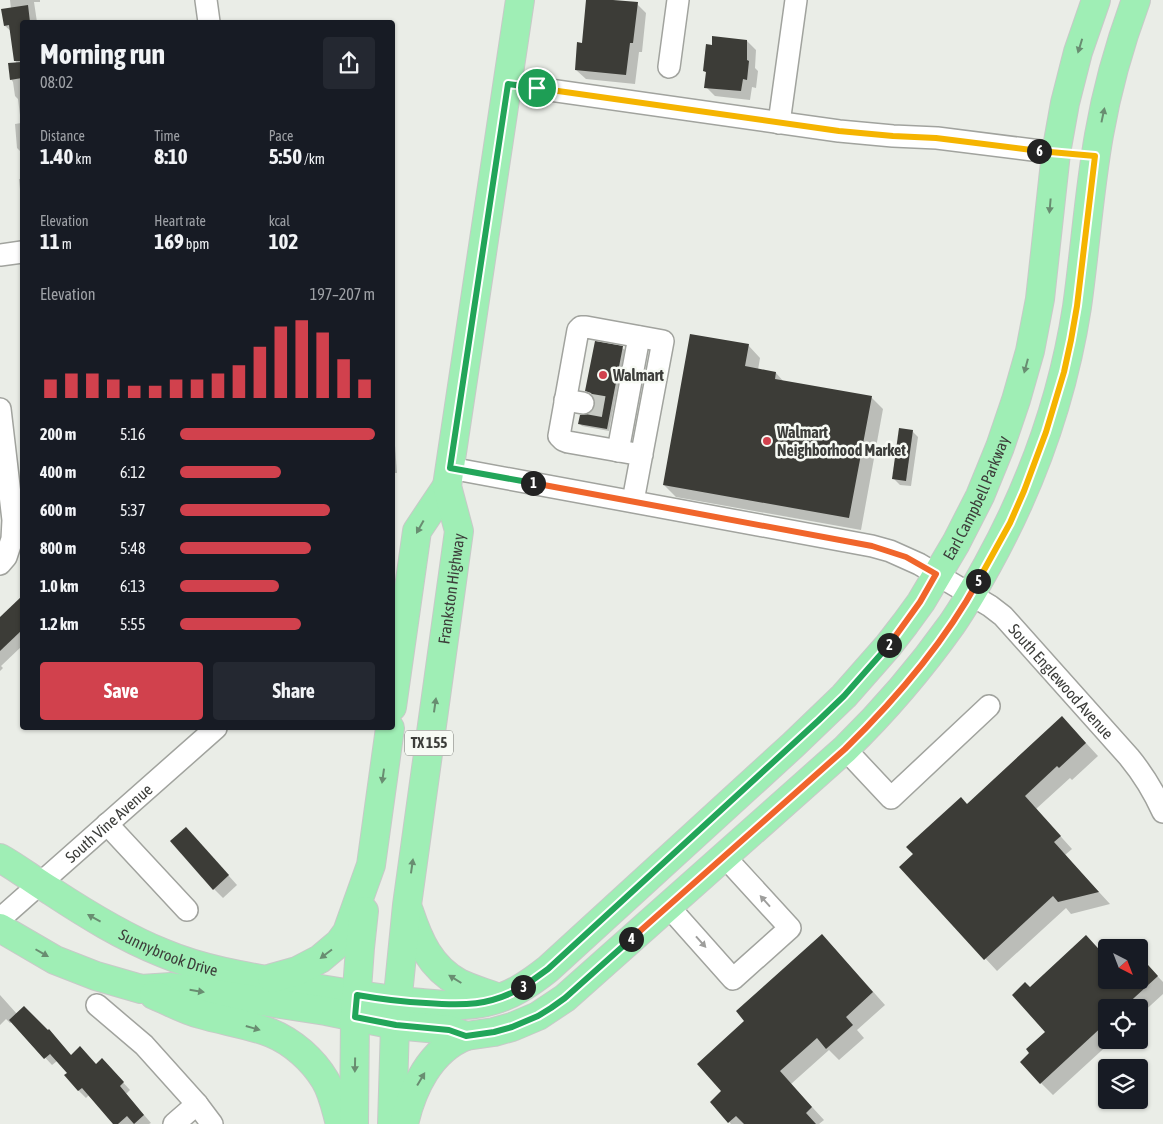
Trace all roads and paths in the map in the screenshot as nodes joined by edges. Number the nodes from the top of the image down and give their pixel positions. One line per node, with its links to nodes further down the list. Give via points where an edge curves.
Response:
1 (206, 0): 7 (street)
2 (520, 0): 9 (main road, Frankston Highway / TX 155)
3 (678, 0): 8 (street)
4 (796, 0): 10 (street)
5 (1096, 0): 11 (main road, Earl Campbell Parkway, one-way to 11, via 1071,77)
6 (1136, 0): 12 (main road, Earl Campbell Parkway, one-way to 6, via 1114,69)
7 (209, 20)
8 (669, 67)
9 (508, 84): 10 (street); 19 (main road, Frankston Highway / TX 155)
10 (779, 123): 11 (street)
11 (1056, 153): 12 (main road); 22 (main road, Earl Campbell Parkway, one-way to 22, via 1040,299 1024,375 991,472 956,543)
12 (1095, 156): 23 (main road, Earl Campbell Parkway, via 1077,306 1062,380 1024,491)
13 (20, 252): 14 (street)
14 (0, 255)
15 (639, 337): 17 (street, via 618,409); 17 (street, via 586,327 578,330 574,402 559,436 563,440); 18 (street, via 663,341)
16 (0, 409): 21 (street, via 13,520 12,540)
17 (618, 451): 18 (street)
18 (642, 455): 20 (street)
19 (449, 477): 20 (street, South Englewood Avenue); 24 (main road, TX 155, one-way to 24, via 417,532); 40 (main road, Frankston Highway / TX 155, one-way to 19, via 459,531)
20 (633, 501): 22 (street, South Englewood Avenue, via 872,546 906,557)
21 (0, 564)
22 (936, 574): 23 (street, South Englewood Avenue); 26 (main road, Earl Campbell Parkway, via 888,646)
23 (971, 594): 29 (main road, Earl Campbell Parkway, via 909,680); 31 (street, South Englewood Avenue, via 1013,627 1123,750 1146,780)
24 (395, 686)
25 (989, 706): 29 (street, via 891,798)
26 (818, 721): 29 (main road); 30 (main road, Earl Campbell Parkway)
27 (214, 730): 32 (street, South Vine Avenue)
28 (390, 730): 37 (main road, TX 155, one-way to 37)
29 (845, 749): 33 (main road, Earl Campbell Parkway)
30 (732, 800): 33 (main road); 34 (main road, Earl Campbell Parkway)
31 (1163, 812)
32 (107, 824): 39 (street, South Vine Avenue); 42 (street)
33 (756, 828): 35 (main road, Earl Campbell Parkway)
34 (698, 831): 35 (main road); 38 (main road, Earl Campbell Parkway)
35 (724, 856): 41 (main road, Earl Campbell Parkway); 41 (street, one-way to 35, via 734,979 790,928)
36 (0, 858): 39 (main road, Sunnybrook Drive)
37 (370, 865): 45 (main road, one-way to 45, via 352,921 339,943 310,965); 49 (main road, TX 155)
38 (646, 879): 41 (main road); 47 (main road, Earl Campbell Parkway, via 548,969 522,988)
39 (39, 884): 43 (street, South Vine Avenue); 45 (main road, Sunnybrook Drive, one-way to 39, via 186,962 163,953 137,942)
40 (407, 905): 47 (main road, one-way to 40, via 444,973 422,946); 50 (main road, Frankston Highway / TX 155)
41 (668, 906): 51 (main road, Earl Campbell Parkway, via 551,1008 512,1027)
42 (188, 910)
43 (0, 919)
44 (0, 928): 46 (main road, Sunnybrook Drive, one-way to 46, via 55,960)
45 (267, 980): 49 (main road, Sunnybrook Drive)
46 (141, 989): 49 (main road, Sunnybrook Drive, one-way to 49, via 171,987 326,1011); 55 (main road, one-way to 55, via 198,1014 269,1032 284,1039 300,1051 326,1081)
47 (499, 998): 50 (main road, Earl Campbell Parkway)
48 (97, 1004): 52 (street, via 144,1045)
49 (356, 1006): 50 (main road, Earl Campbell Parkway); 56 (main road, TX 155, one-way to 56)
50 (397, 1013): 51 (main road, Earl Campbell Parkway); 57 (main road, TX 155)
51 (466, 1036): 58 (main road, one-way to 51, via 410,1100 428,1066 453,1042)
52 (197, 1104): 53 (street); 54 (street)
53 (174, 1124)
54 (212, 1124)
55 (340, 1124)
56 (354, 1124)
57 (392, 1124)
58 (404, 1124)

